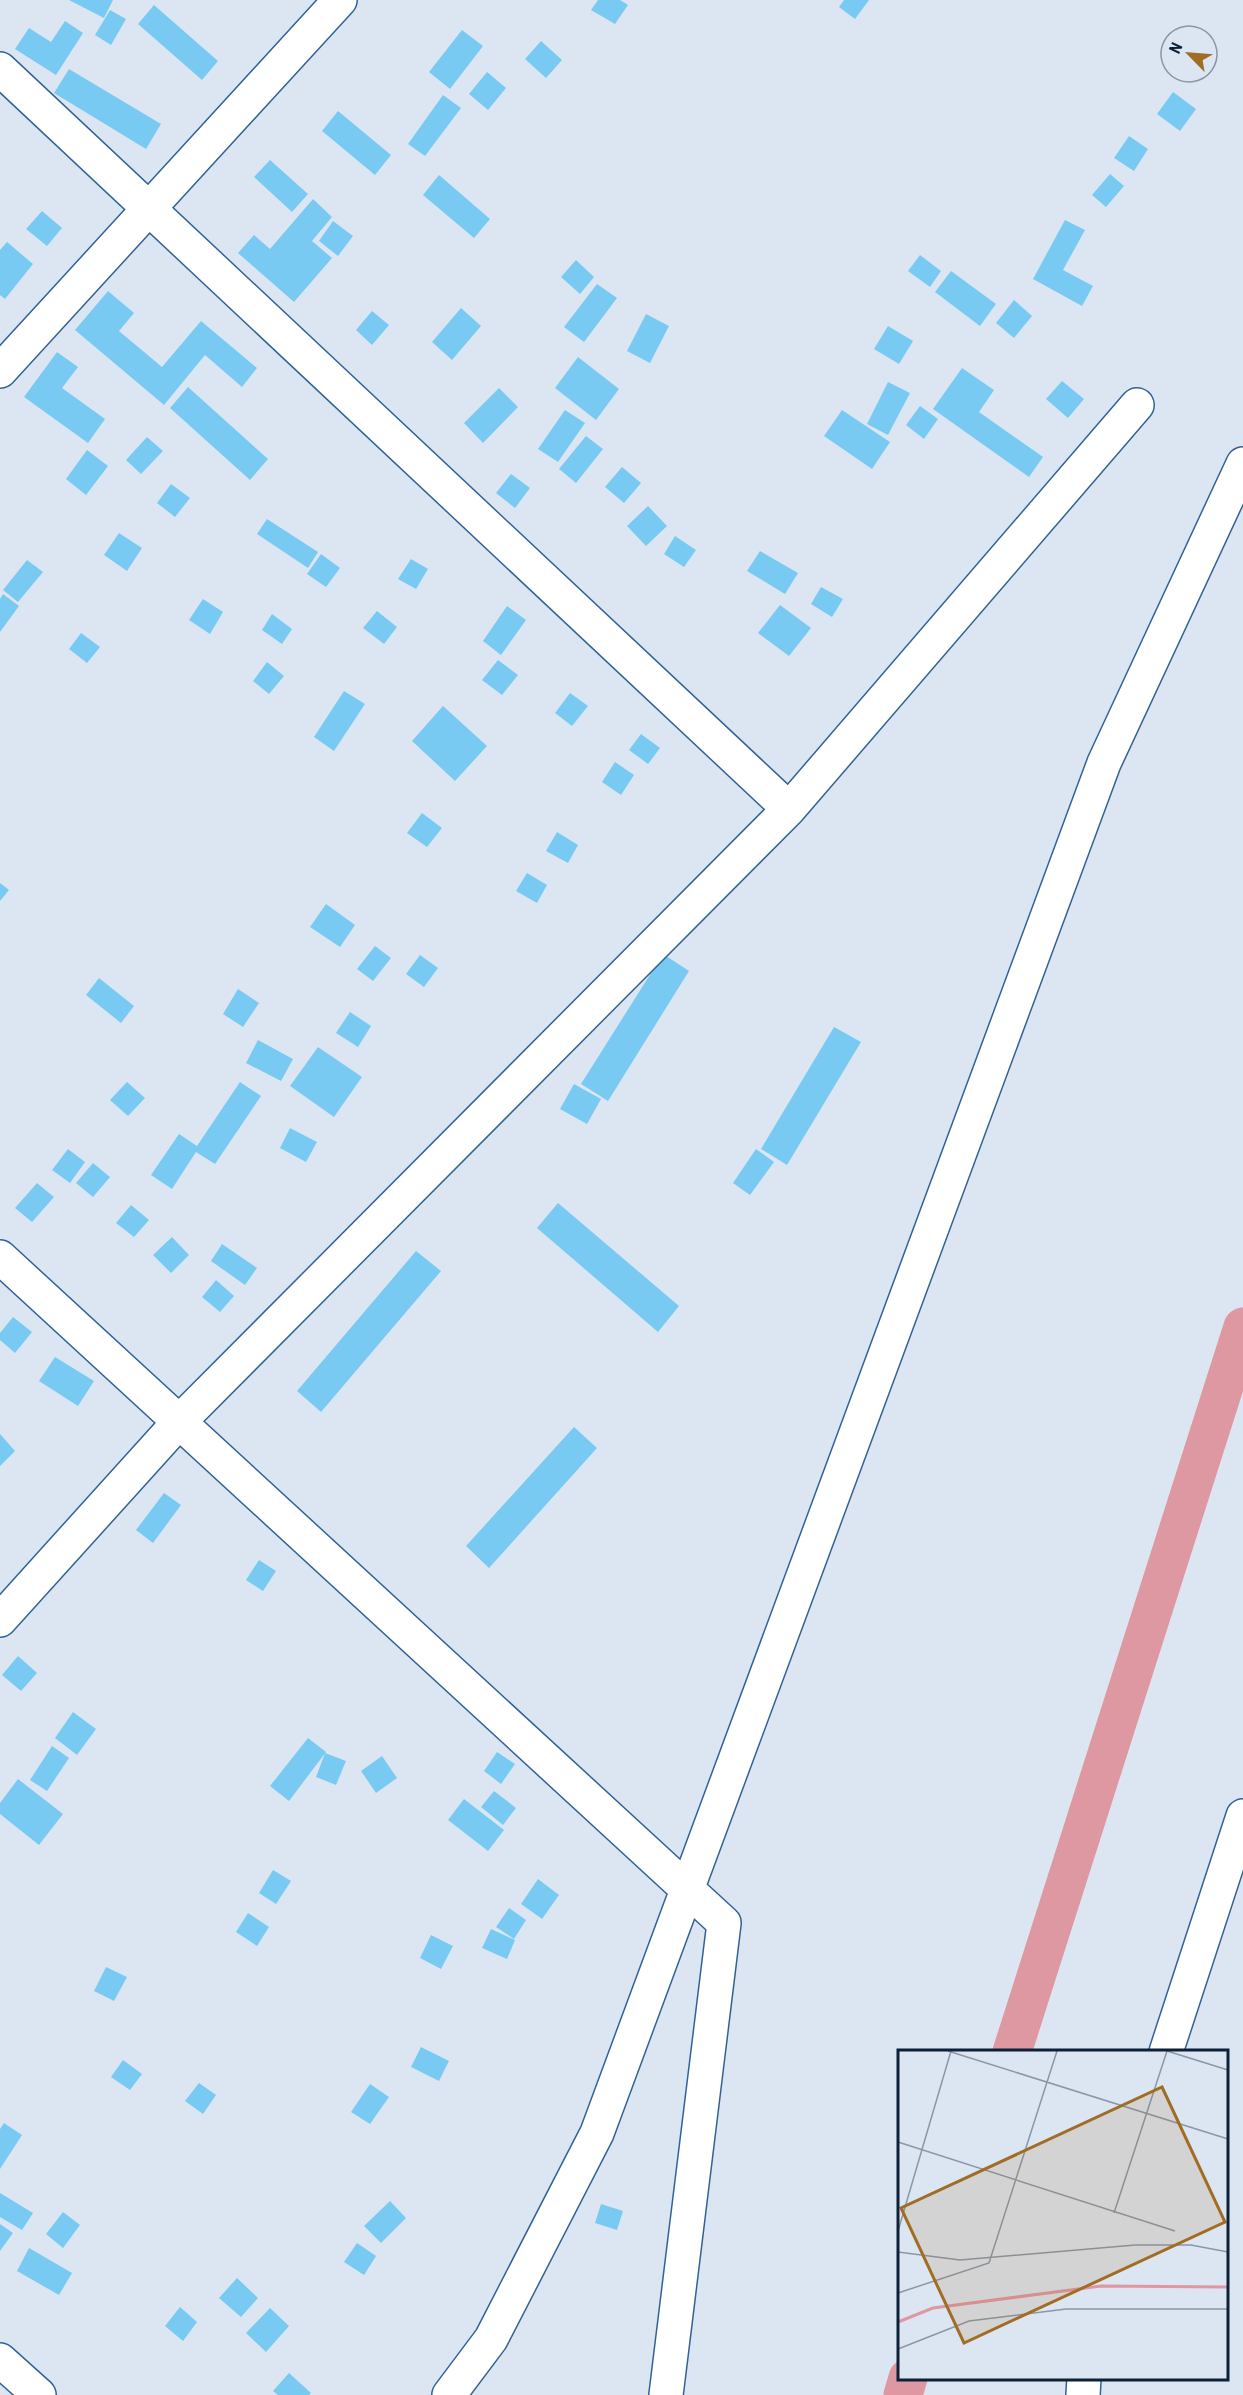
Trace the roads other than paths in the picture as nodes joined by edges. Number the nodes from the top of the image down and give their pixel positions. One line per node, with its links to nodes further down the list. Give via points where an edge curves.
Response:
1 (340, 0): 3 (street)
2 (0, 69): 3 (street)
3 (149, 209): 4 (street); 7 (street)
4 (0, 371)
5 (1137, 405): 7 (street)
6 (1243, 464): 12 (street, via 1104,762)
7 (789, 809): 9 (street)
8 (0, 1257): 9 (street)
9 (178, 1423): 10 (street); 12 (street)
10 (0, 1620)
11 (1243, 1816): 13 (street)
12 (686, 1889): 17 (street, via 597,2133 491,2339); 18 (street, via 724,1923)
13 (1167, 2050)
14 (0, 2360): 16 (street)
15 (1084, 2380): 19 (street)
16 (39, 2395)
17 (450, 2395)
18 (666, 2395)
19 (1083, 2395)

